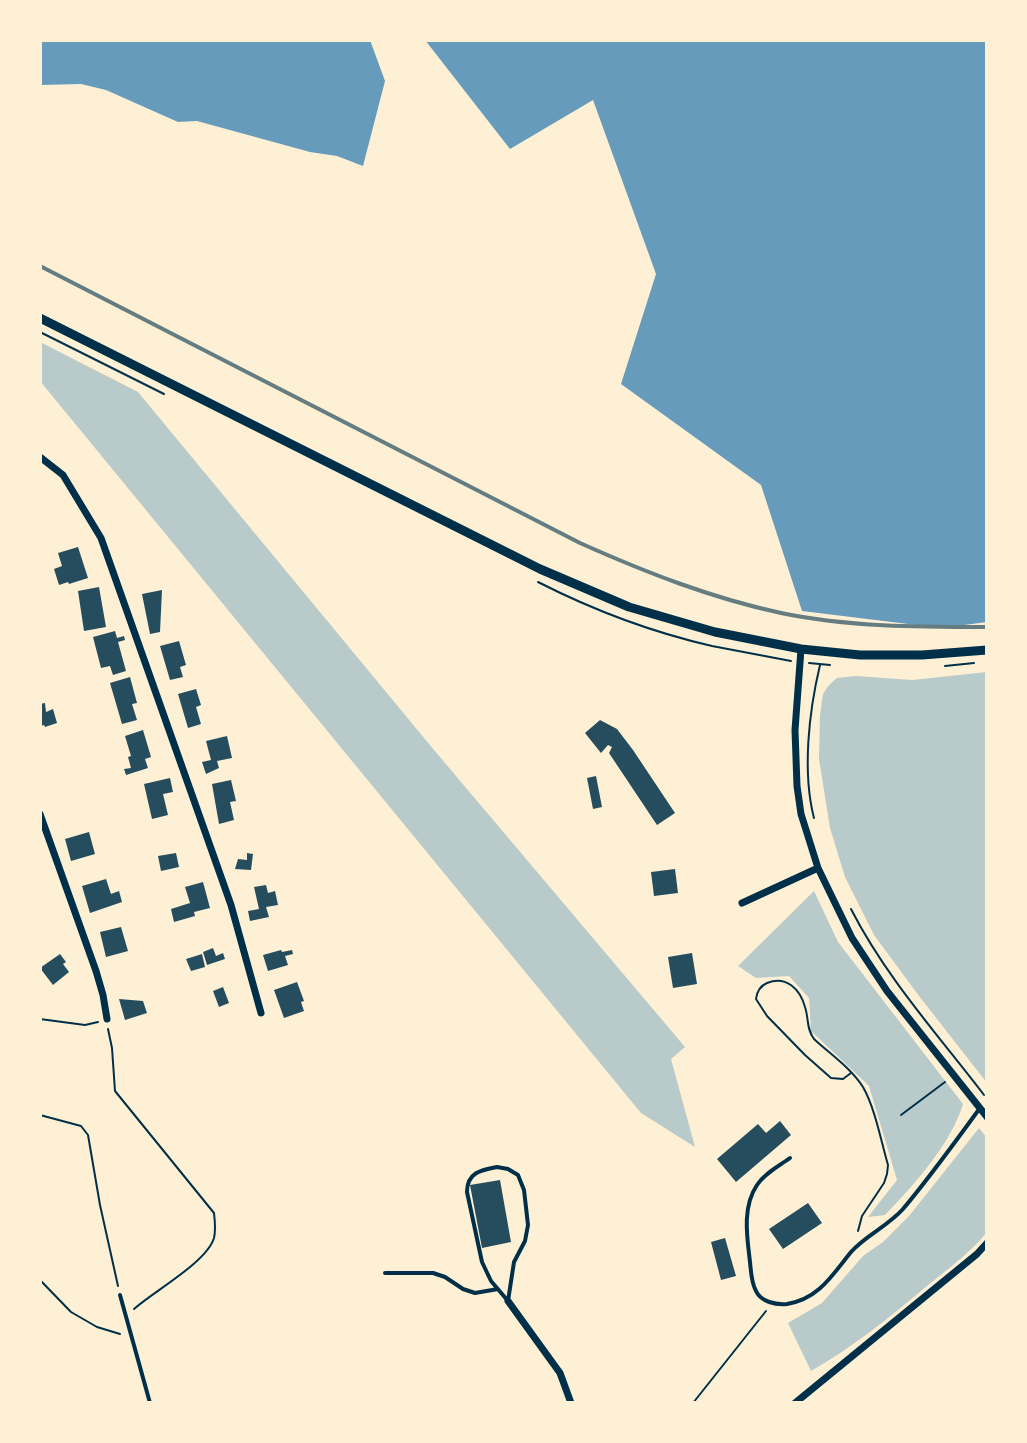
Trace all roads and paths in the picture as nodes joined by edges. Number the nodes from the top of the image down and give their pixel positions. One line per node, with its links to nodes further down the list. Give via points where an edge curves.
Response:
1 (40, 318): 3 (street, via 540,569 629,607)
2 (40, 457): 11 (street, via 63,475 101,538 231,905)
3 (801, 649): 4 (street, via 860,655); 8 (street, via 797,786)
4 (987, 650)
5 (820, 664): 7 (path, via 809,754)
6 (40, 814): 13 (street, via 96,971)
7 (815, 821)
8 (818, 868): 9 (street); 15 (street, via 852,938)
9 (742, 903)
10 (850, 908): 16 (path, via 892,975)
11 (261, 1013)
12 (40, 1019): 13 (path, via 85,1025)
13 (107, 1019): 30 (path, via 115,1091 214,1213 216,1226 205,1254)
14 (851, 1073): 14 (path, via 831,1078 767,1016 757,991 779,981 792,985 805,1005 809,1032); 23 (path, via 867,1095 888,1165 884,1183 862,1216)
15 (954, 1075): 17 (street); 19 (path)
16 (987, 1098)
17 (980, 1108): 20 (street); 23 (lane, via 901,1211)
18 (40, 1115): 27 (path, via 81,1126 88,1135)
19 (901, 1115)
20 (987, 1117)
21 (790, 1158): 29 (lane, via 757,1185 746,1224 752,1279 757,1294)
22 (987, 1243): 35 (street)
23 (859, 1245): 29 (lane, via 827,1284 805,1299)
24 (385, 1273): 26 (lane, via 433,1273 475,1293)
25 (40, 1280): 31 (path, via 71,1312)
26 (498, 1289): 28 (lane); 28 (lane, via 482,1262 467,1192 470,1176 497,1167 518,1175 528,1225 514,1262)
27 (120, 1295): 30 (lane)
28 (508, 1301): 33 (street, via 560,1373)
29 (771, 1304): 34 (path)
30 (126, 1317): 31 (lane)
31 (132, 1338): 32 (lane)
32 (150, 1403)
33 (571, 1403)
34 (693, 1403)
35 (795, 1403)

